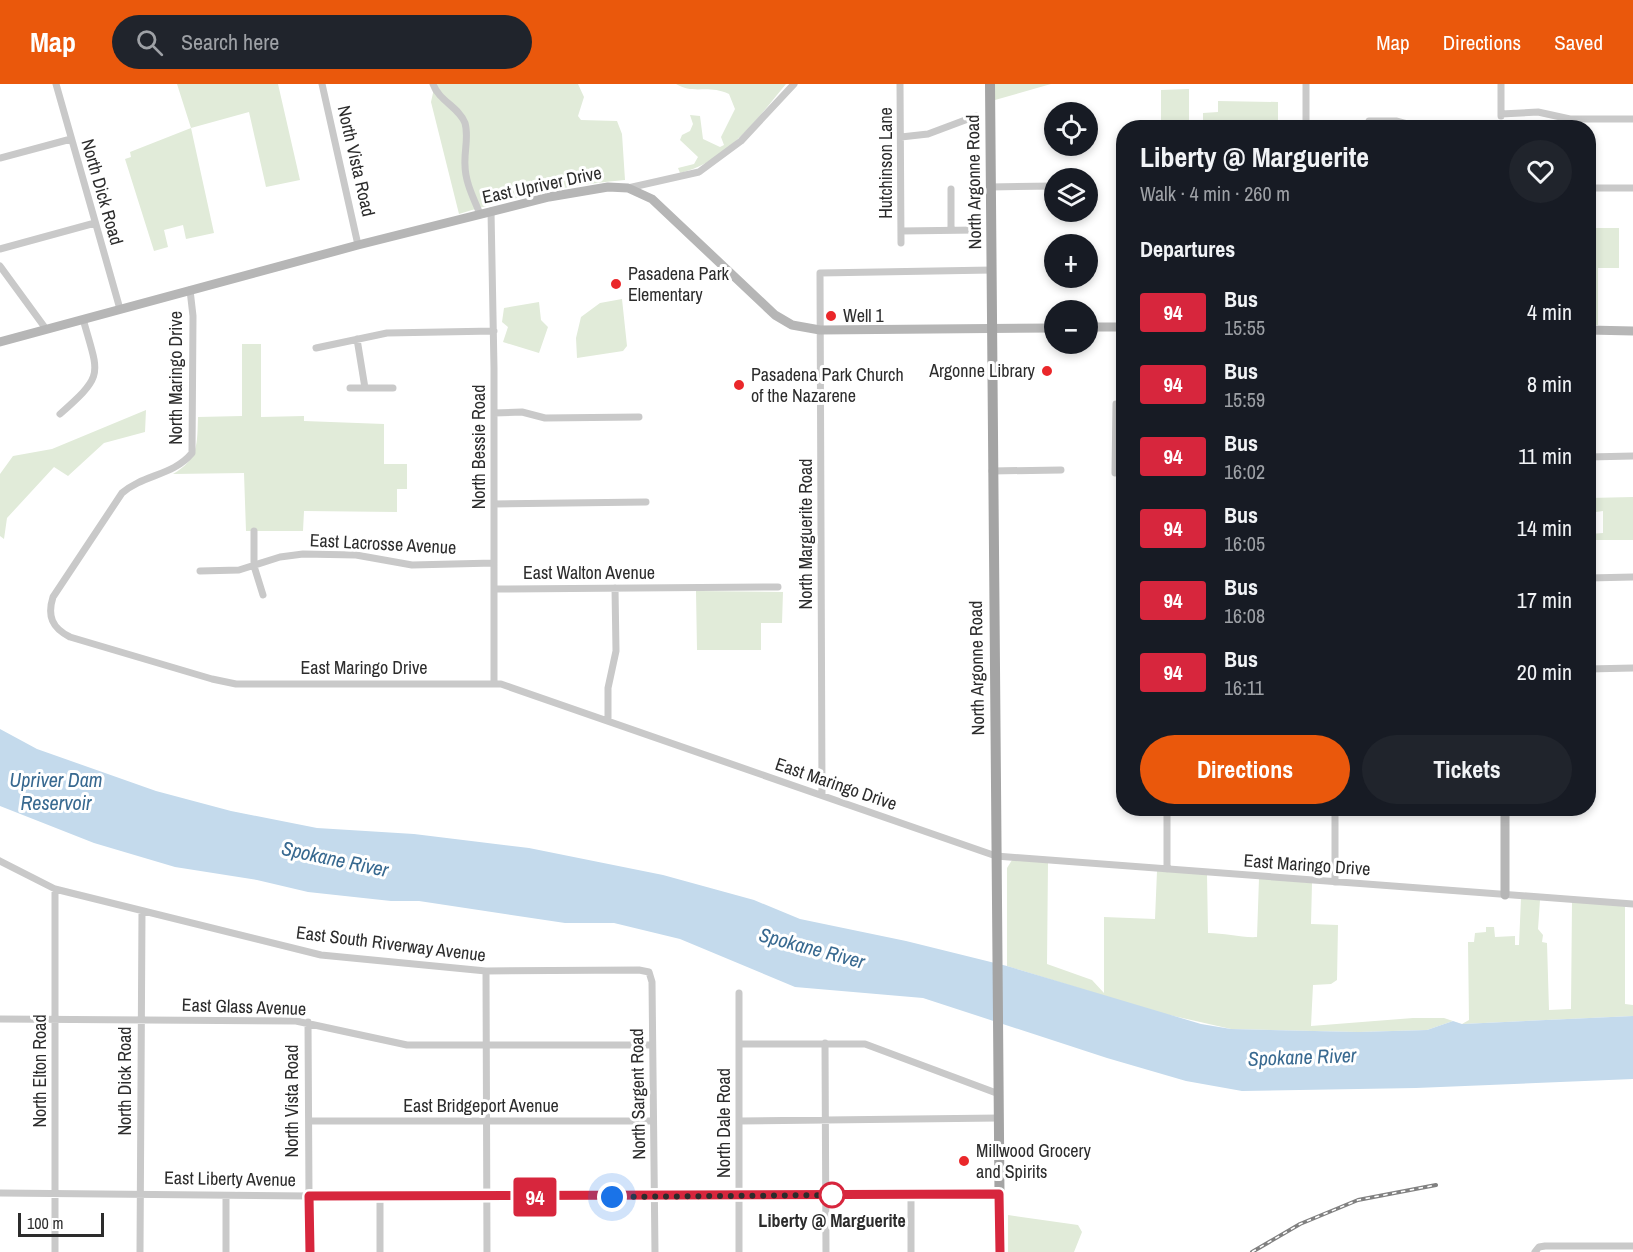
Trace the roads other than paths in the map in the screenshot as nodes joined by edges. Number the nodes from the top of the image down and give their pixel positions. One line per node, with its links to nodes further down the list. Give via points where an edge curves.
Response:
1 (56, 84): 15 (street, North Dick Road)
2 (322, 84): 30 (street, North Vista Road)
3 (433, 84): 24 (street, via 465,124 465,166)
4 (794, 84): 19 (street, via 741,141 699,172)
5 (900, 84): 14 (street, Hutchinson Lane)
6 (990, 84): 18 (main road, North Argonne Road)
7 (1306, 84): 12 (street)
8 (1501, 84): 9 (street)
9 (1501, 114): 11 (street, via 1538,112 1570,120); 13 (street)
10 (976, 116): 14 (street, via 928,134)
11 (1633, 119)
12 (1306, 120)
13 (1502, 120)
14 (901, 137): 28 (street, Hutchinson Lane)
15 (71, 139): 16 (street); 25 (street, North Dick Road)
16 (0, 158)
17 (1044, 186): 18 (street)
18 (990, 187): 33 (main road, North Argonne Road)
19 (628, 188): 23 (main road, East Upriver Drive, via 597,188); 42 (main road, East Upriver Drive, via 663,207 775,315 792,325)
20 (1596, 188): 21 (street)
21 (1633, 188)
22 (951, 189): 26 (street)
23 (491, 212): 24 (main road, East Upriver Drive); 44 (street, North Bessie Road)
24 (480, 214): 30 (main road, East Upriver Drive)
25 (96, 223): 31 (street); 35 (street, North Dick Road)
26 (951, 230): 27 (street); 28 (street)
27 (977, 230)
28 (901, 231): 29 (street, Hutchinson Lane)
29 (901, 243)
30 (358, 245): 34 (main road, East Upriver Drive)
31 (0, 249)
32 (0, 266): 40 (street)
33 (992, 270): 41 (main road, North Argonne Road); 42 (street, North Marguerite Road, via 820,273)
34 (190, 290): 35 (main road, East Upriver Drive); 73 (street, North Maringo Drive, via 192,453 177,468 130,486 122,493 53,597)
35 (120, 309): 36 (main road, East Upriver Drive)
36 (83, 319): 40 (main road, East Upriver Drive); 53 (street, via 95,362 95,378)
37 (1098, 327): 38 (main road)
38 (1116, 327)
39 (1044, 328): 41 (main road, East Upriver Drive)
40 (46, 329): 47 (main road, East Upriver Drive)
41 (992, 329): 42 (main road, East Upriver Drive); 59 (main road, North Argonne Road)
42 (820, 330): 78 (street, North Marguerite Road)
43 (1596, 330): 45 (main road)
44 (494, 331): 46 (street, via 396,333); 52 (street, North Bessie Road)
45 (1633, 331)
46 (357, 339): 48 (street); 50 (street)
47 (0, 342)
48 (316, 348)
49 (350, 388): 50 (street)
50 (365, 388): 51 (street)
51 (393, 388)
52 (494, 412): 54 (street, via 522,412 545,418); 62 (street, North Bessie Road)
53 (60, 414)
54 (639, 417)
55 (1633, 456): 56 (street)
56 (1596, 457)
57 (1116, 467): 60 (street)
58 (1060, 470): 59 (street)
59 (992, 471): 82 (main road, North Argonne Road)
60 (1115, 474)
61 (646, 502): 62 (street)
62 (494, 504): 64 (street, North Bessie Road)
63 (254, 531): 65 (street)
64 (494, 563): 65 (street, East Lacrosse Avenue, via 412,564 356,555 303,554); 71 (street, North Bessie Road)
65 (254, 566): 66 (street, East Lacrosse Avenue); 72 (street)
66 (200, 571)
67 (1633, 577): 68 (street)
68 (1596, 578)
69 (778, 587): 70 (street, East Walton Avenue)
70 (615, 588): 71 (street, East Walton Avenue); 77 (street, via 616,651 608,688)
71 (495, 589): 76 (street, North Bessie Road)
72 (263, 595)
73 (51, 619): 76 (street, East Maringo Drive, via 57,630 70,637 236,684)
74 (1633, 668): 75 (street)
75 (1596, 669)
76 (494, 682): 77 (street, East Maringo Drive)
77 (608, 720): 78 (street, East Maringo Drive)
78 (822, 795): 82 (street, East Maringo Drive)
79 (1167, 816): 84 (street)
80 (1335, 816): 85 (street)
81 (1505, 816): 87 (main road)
82 (996, 856): 84 (street, East Maringo Drive); 101 (main road, North Argonne Road)
83 (0, 861): 86 (street, East South Riverway Avenue)
84 (1167, 869): 85 (street, East Maringo Drive)
85 (1335, 882): 87 (street, East Maringo Drive)
86 (55, 889): 89 (street, East South Riverway Avenue); 94 (street, North Elton Road)
87 (1506, 895): 88 (street, East Maringo Drive)
88 (1633, 904)
89 (142, 911): 90 (street, East South Riverway Avenue, via 321,955); 95 (street, North Dick Road)
90 (486, 972): 91 (street, East South Riverway Avenue); 100 (street)
91 (649, 972): 99 (street, North Sargent Road)
92 (739, 993): 98 (street, North Dale Road)
93 (0, 1019): 94 (street, East Glass Avenue)
94 (55, 1019): 95 (street, East Glass Avenue); 109 (street, North Elton Road)
95 (140, 1020): 96 (street, East Glass Avenue); 110 (street, North Dick Road)
96 (308, 1022): 100 (street, East Glass Avenue, via 407,1045); 103 (street, North Vista Road)
97 (825, 1043): 98 (street); 101 (street, via 880,1048); 106 (street)
98 (739, 1044): 105 (street, North Dale Road)
99 (652, 1045): 100 (street, East Glass Avenue); 104 (street, North Sargent Road)
100 (485, 1046): 107 (street)
101 (999, 1094): 102 (main road, North Argonne Road)
102 (999, 1118): 106 (street); 111 (main road, North Argonne Road)
103 (309, 1121): 107 (street, East Bridgeport Avenue); 115 (street, North Vista Road)
104 (653, 1121): 107 (street, East Bridgeport Avenue); 116 (street, North Sargent Road)
105 (740, 1121): 106 (street); 117 (street, North Dale Road)
106 (825, 1121): 112 (street)
107 (486, 1122): 119 (street)
108 (0, 1193): 109 (street, East Liberty Avenue)
109 (55, 1194): 110 (street, East Liberty Avenue); 122 (street, North Elton Road)
110 (140, 1194): 114 (street, East Liberty Avenue); 123 (street, North Dick Road)
111 (999, 1194): 113 (main road, East Liberty Avenue); 132 (main road, North Argonne Road)
112 (825, 1195): 113 (main road, East Liberty Avenue); 117 (main road, East Liberty Avenue); 130 (street)
113 (911, 1195): 131 (street)
114 (226, 1196): 115 (street, East Liberty Avenue); 124 (street)
115 (309, 1196): 118 (main road, East Liberty Avenue); 125 (main road, North Vista Road)
116 (654, 1196): 117 (main road, East Liberty Avenue); 119 (main road, East Liberty Avenue); 128 (street, North Sargent Road)
117 (740, 1196): 129 (street, North Dale Road)
118 (380, 1197): 119 (main road, East Liberty Avenue); 126 (street)
119 (486, 1197): 127 (street)
120 (1633, 1246): 121 (street, via 1545,1246)
121 (1536, 1250)
122 (55, 1252)
123 (140, 1252)
124 (226, 1252)
125 (310, 1252)
126 (380, 1252)
127 (487, 1252)
128 (655, 1252)
129 (740, 1252)
130 (826, 1252)
131 (911, 1252)
132 (1000, 1252)

